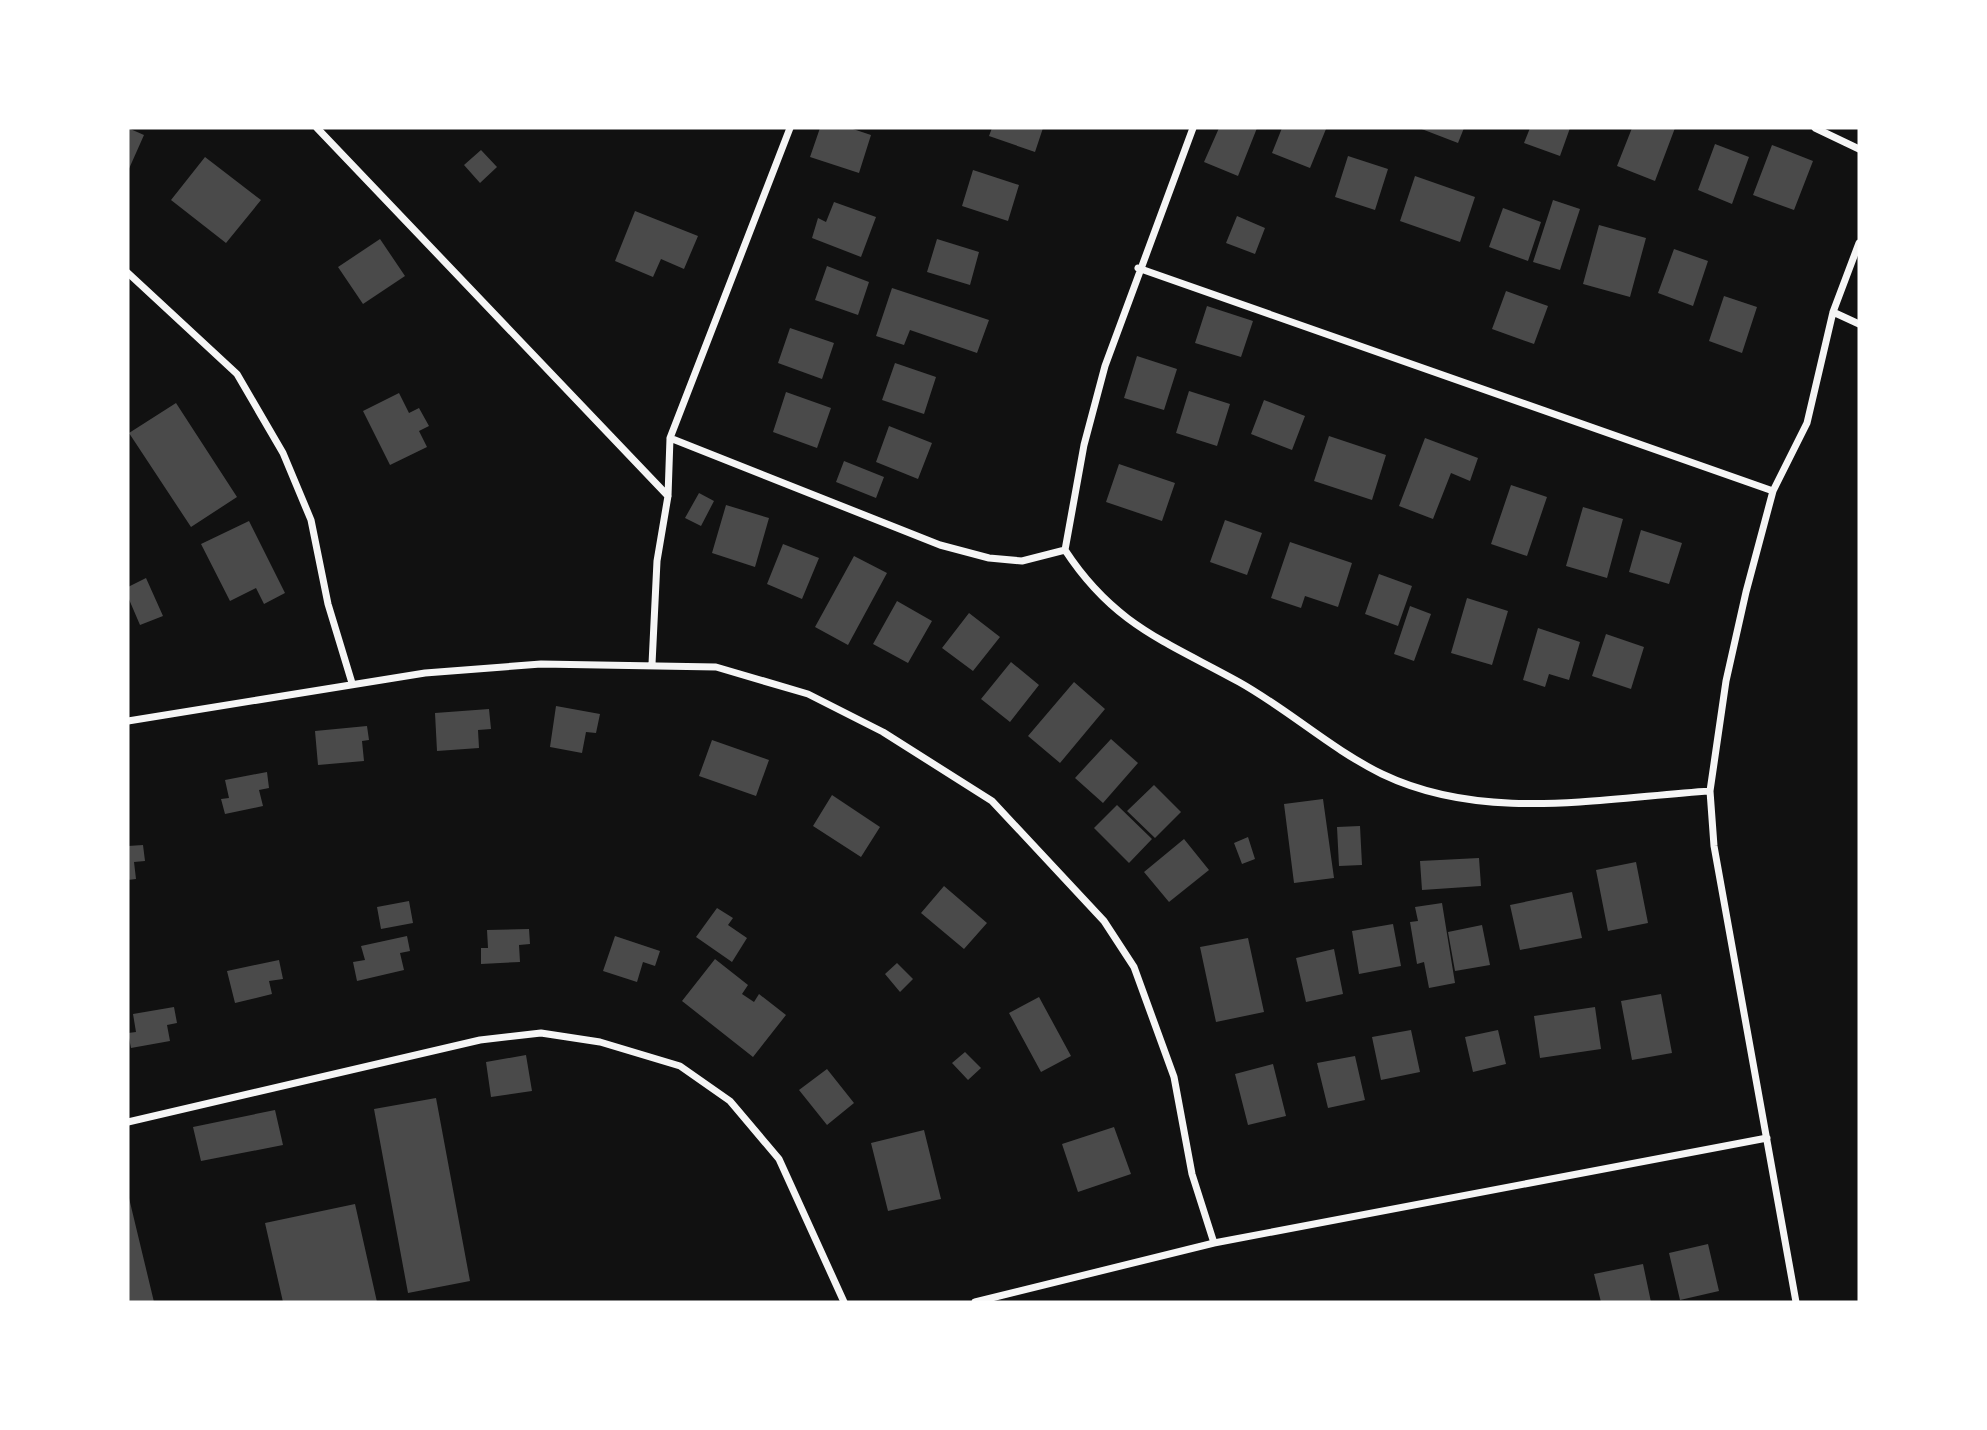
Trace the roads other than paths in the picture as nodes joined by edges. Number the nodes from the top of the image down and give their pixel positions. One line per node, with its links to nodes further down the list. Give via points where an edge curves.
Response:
1 (317, 128): 13 (street)
2 (790, 128): 11 (street)
3 (1193, 128): 7 (street)
4 (1815, 128): 5 (street)
5 (1859, 149)
6 (1859, 243): 9 (street)
7 (1139, 268): 12 (street); 14 (street, via 1094,405)
8 (128, 273): 16 (street, via 237,374 283,453 312,520 328,604)
9 (1833, 312): 10 (street); 12 (street, via 1807,423)
10 (1859, 324)
11 (670, 438): 13 (street); 14 (street, via 940,545 1021,561)
12 (1773, 491): 18 (street, via 1729,668)
13 (668, 496): 15 (street, via 657,561)
14 (1065, 550): 18 (street, via 1086,583 1136,627 1241,683 1347,755 1433,794 1524,806)
15 (652, 664): 16 (street, via 541,664); 21 (street, via 716,667 808,694 948,771 992,801 1034,843 1104,920 1134,967 1174,1077 1192,1174)
16 (352, 683): 17 (street)
17 (128, 721)
18 (1710, 791): 20 (street, via 1714,846)
19 (128, 1122): 22 (street, via 480,1040 541,1033 600,1042 680,1066 730,1101 779,1158)
20 (1767, 1138): 21 (street); 24 (street)
21 (1214, 1243): 23 (street)
22 (844, 1302)
23 (975, 1302)
24 (1796, 1302)

